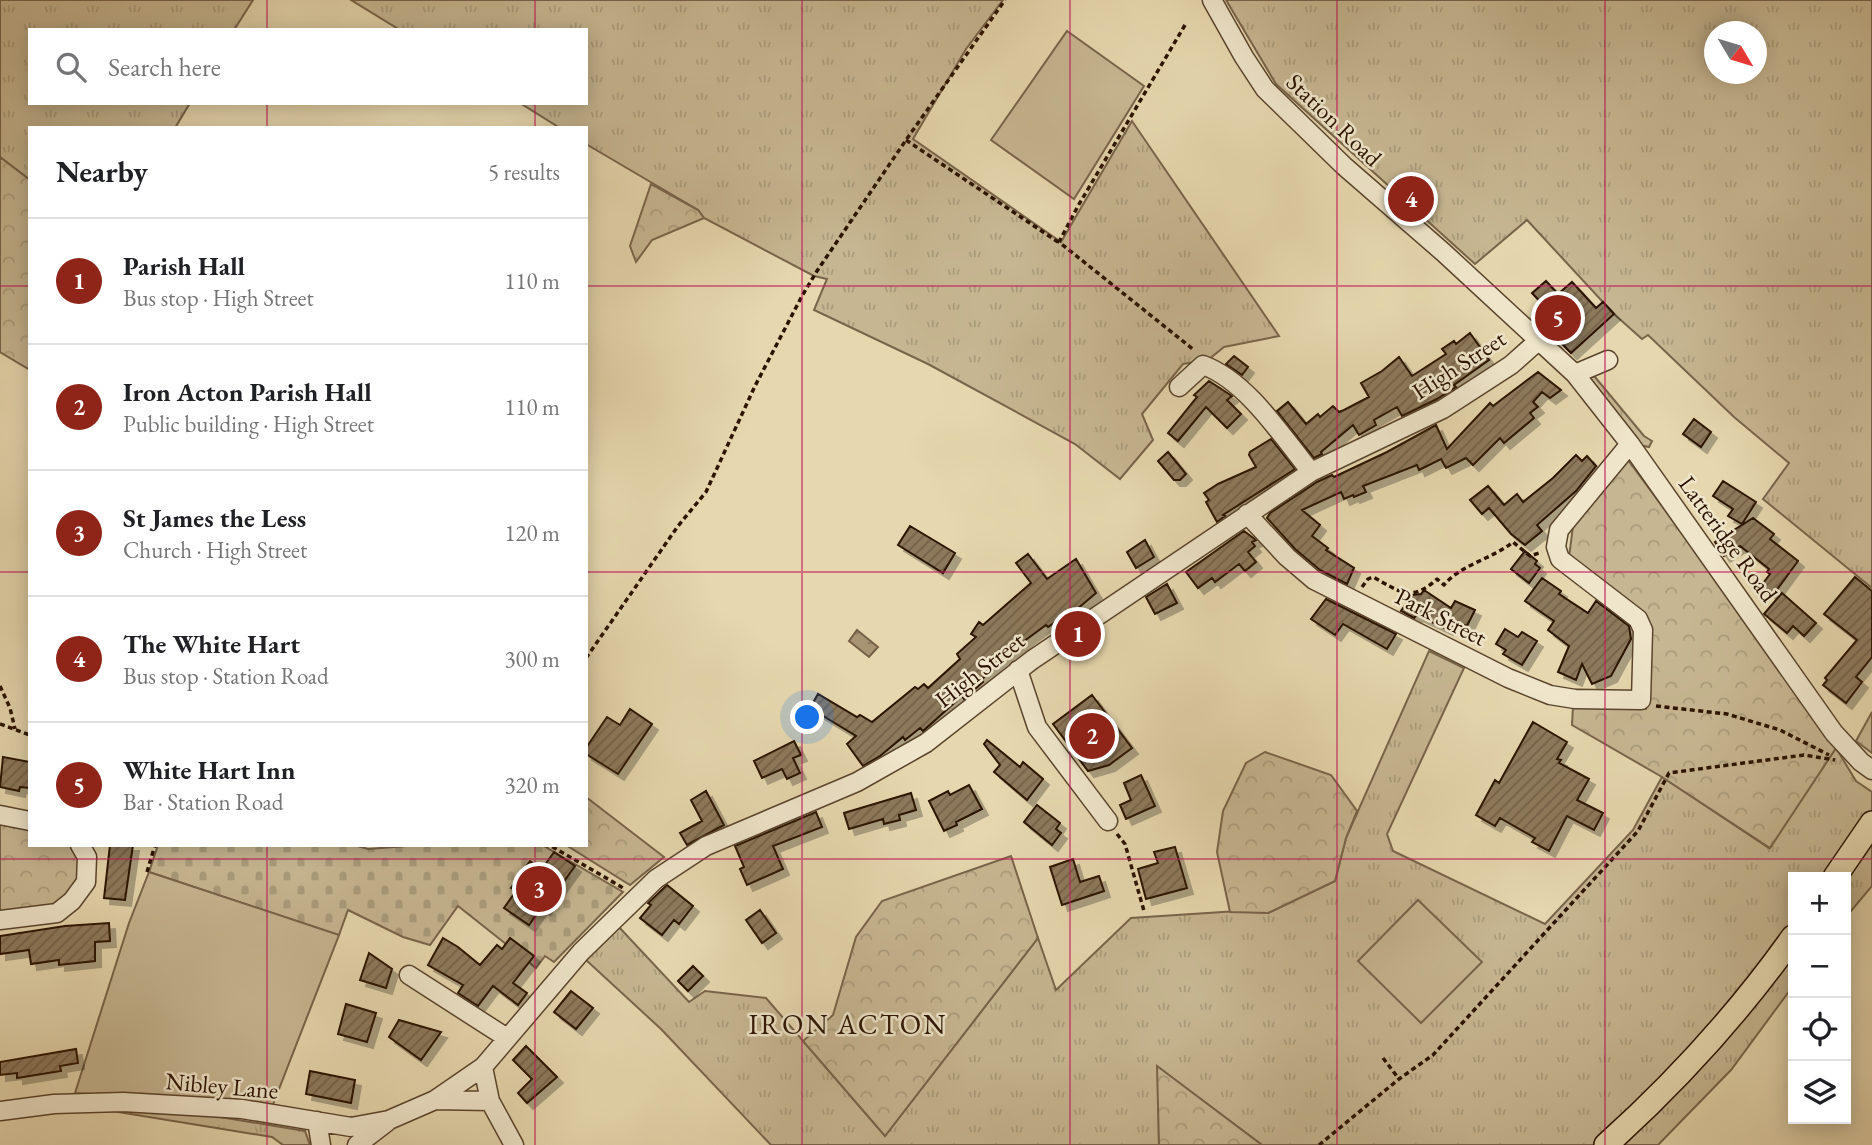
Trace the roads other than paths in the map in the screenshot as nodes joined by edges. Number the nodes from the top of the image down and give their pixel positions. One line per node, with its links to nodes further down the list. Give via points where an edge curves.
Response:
1 (1212, 0): 2 (street, Station Road, via 1265,89)
2 (1538, 341): 4 (street, Latteridge Road); 7 (street, High Street, via 1511,366 1443,409)
3 (1608, 360): 4 (street)
4 (1575, 374): 6 (street, Latteridge Road)
5 (1179, 387): 7 (street, via 1203,365 1220,372 1263,412)
6 (1630, 444): 8 (street, Park Street, via 1559,530 1556,547 1560,559 1639,619 1643,630 1641,700 1550,695 1508,678 1314,580); 10 (street, Latteridge Road, via 1833,733)
7 (1311, 472): 8 (street, High Street)
8 (1247, 514): 9 (street, High Street)
9 (1018, 670): 13 (street, via 1037,727); 20 (street, High Street, via 915,749 857,782 706,846 656,879 581,952)
10 (1872, 770)
11 (0, 815): 12 (street)
12 (28, 821)
13 (1108, 821)
14 (1872, 823): 16 (main road)
15 (81, 847): 17 (street, via 87,858 86,882 72,901 57,913)
16 (1838, 872)
17 (0, 920)
18 (1788, 944): 30 (main road, via 1713,1037)
19 (409, 975): 20 (street)
20 (507, 1038): 21 (street, High Street)
21 (483, 1067): 22 (street, Nibley Lane); 23 (street)
22 (435, 1100): 23 (street, Nibley Lane); 25 (street, Nibley Lane)
23 (490, 1101): 29 (street)
24 (0, 1111): 26 (street, Nibley Lane, via 123,1102 242,1109)
25 (389, 1119): 26 (street, Nibley Lane, via 351,1127); 28 (street)
26 (317, 1122): 27 (street)
27 (321, 1145)
28 (357, 1145)
29 (514, 1145)
30 (1606, 1145)

